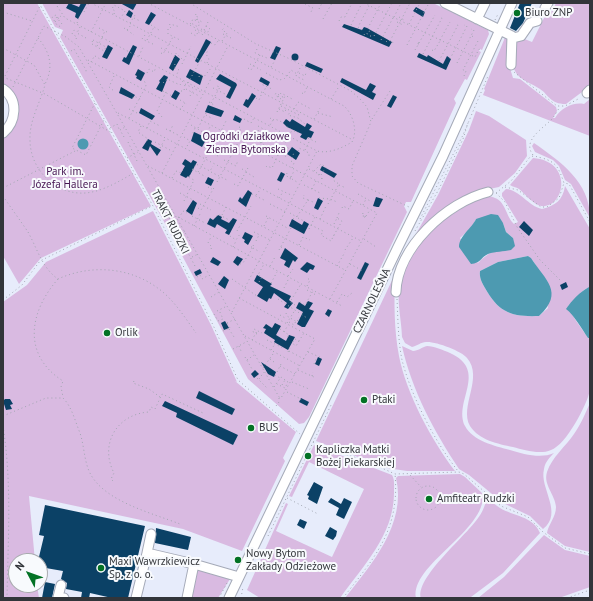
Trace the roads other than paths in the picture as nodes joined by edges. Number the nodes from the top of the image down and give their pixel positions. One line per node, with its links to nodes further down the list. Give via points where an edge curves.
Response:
1 (444, 3): 4 (street)
2 (486, 3): 4 (street)
3 (512, 3): 6 (street, CZARNOLEŚNA)
4 (477, 19): 6 (street)
5 (537, 22): 7 (street, via 528,24 521,36)
6 (500, 30): 7 (street, via 509,33); 12 (street, CZARNOLEŚNA, via 467,113)
7 (513, 38): 8 (street)
8 (511, 65)
9 (6, 92): 10 (street, via 14,106 14,118)
10 (3, 133)
11 (492, 192): 13 (street, via 469,199 429,227 411,250)
12 (389, 265): 13 (street); 18 (street, CZARNOLEŚNA, via 283,496)
13 (401, 271): 14 (street)
14 (396, 292)
15 (151, 534): 16 (street)
16 (147, 553): 17 (street); 21 (street)
17 (194, 564): 18 (street); 22 (street)
18 (238, 581): 23 (street, CZARNOLEŚNA)
19 (62, 585): 20 (street, via 58,597)
20 (64, 598)
21 (136, 598)
22 (187, 598)
23 (229, 598)

